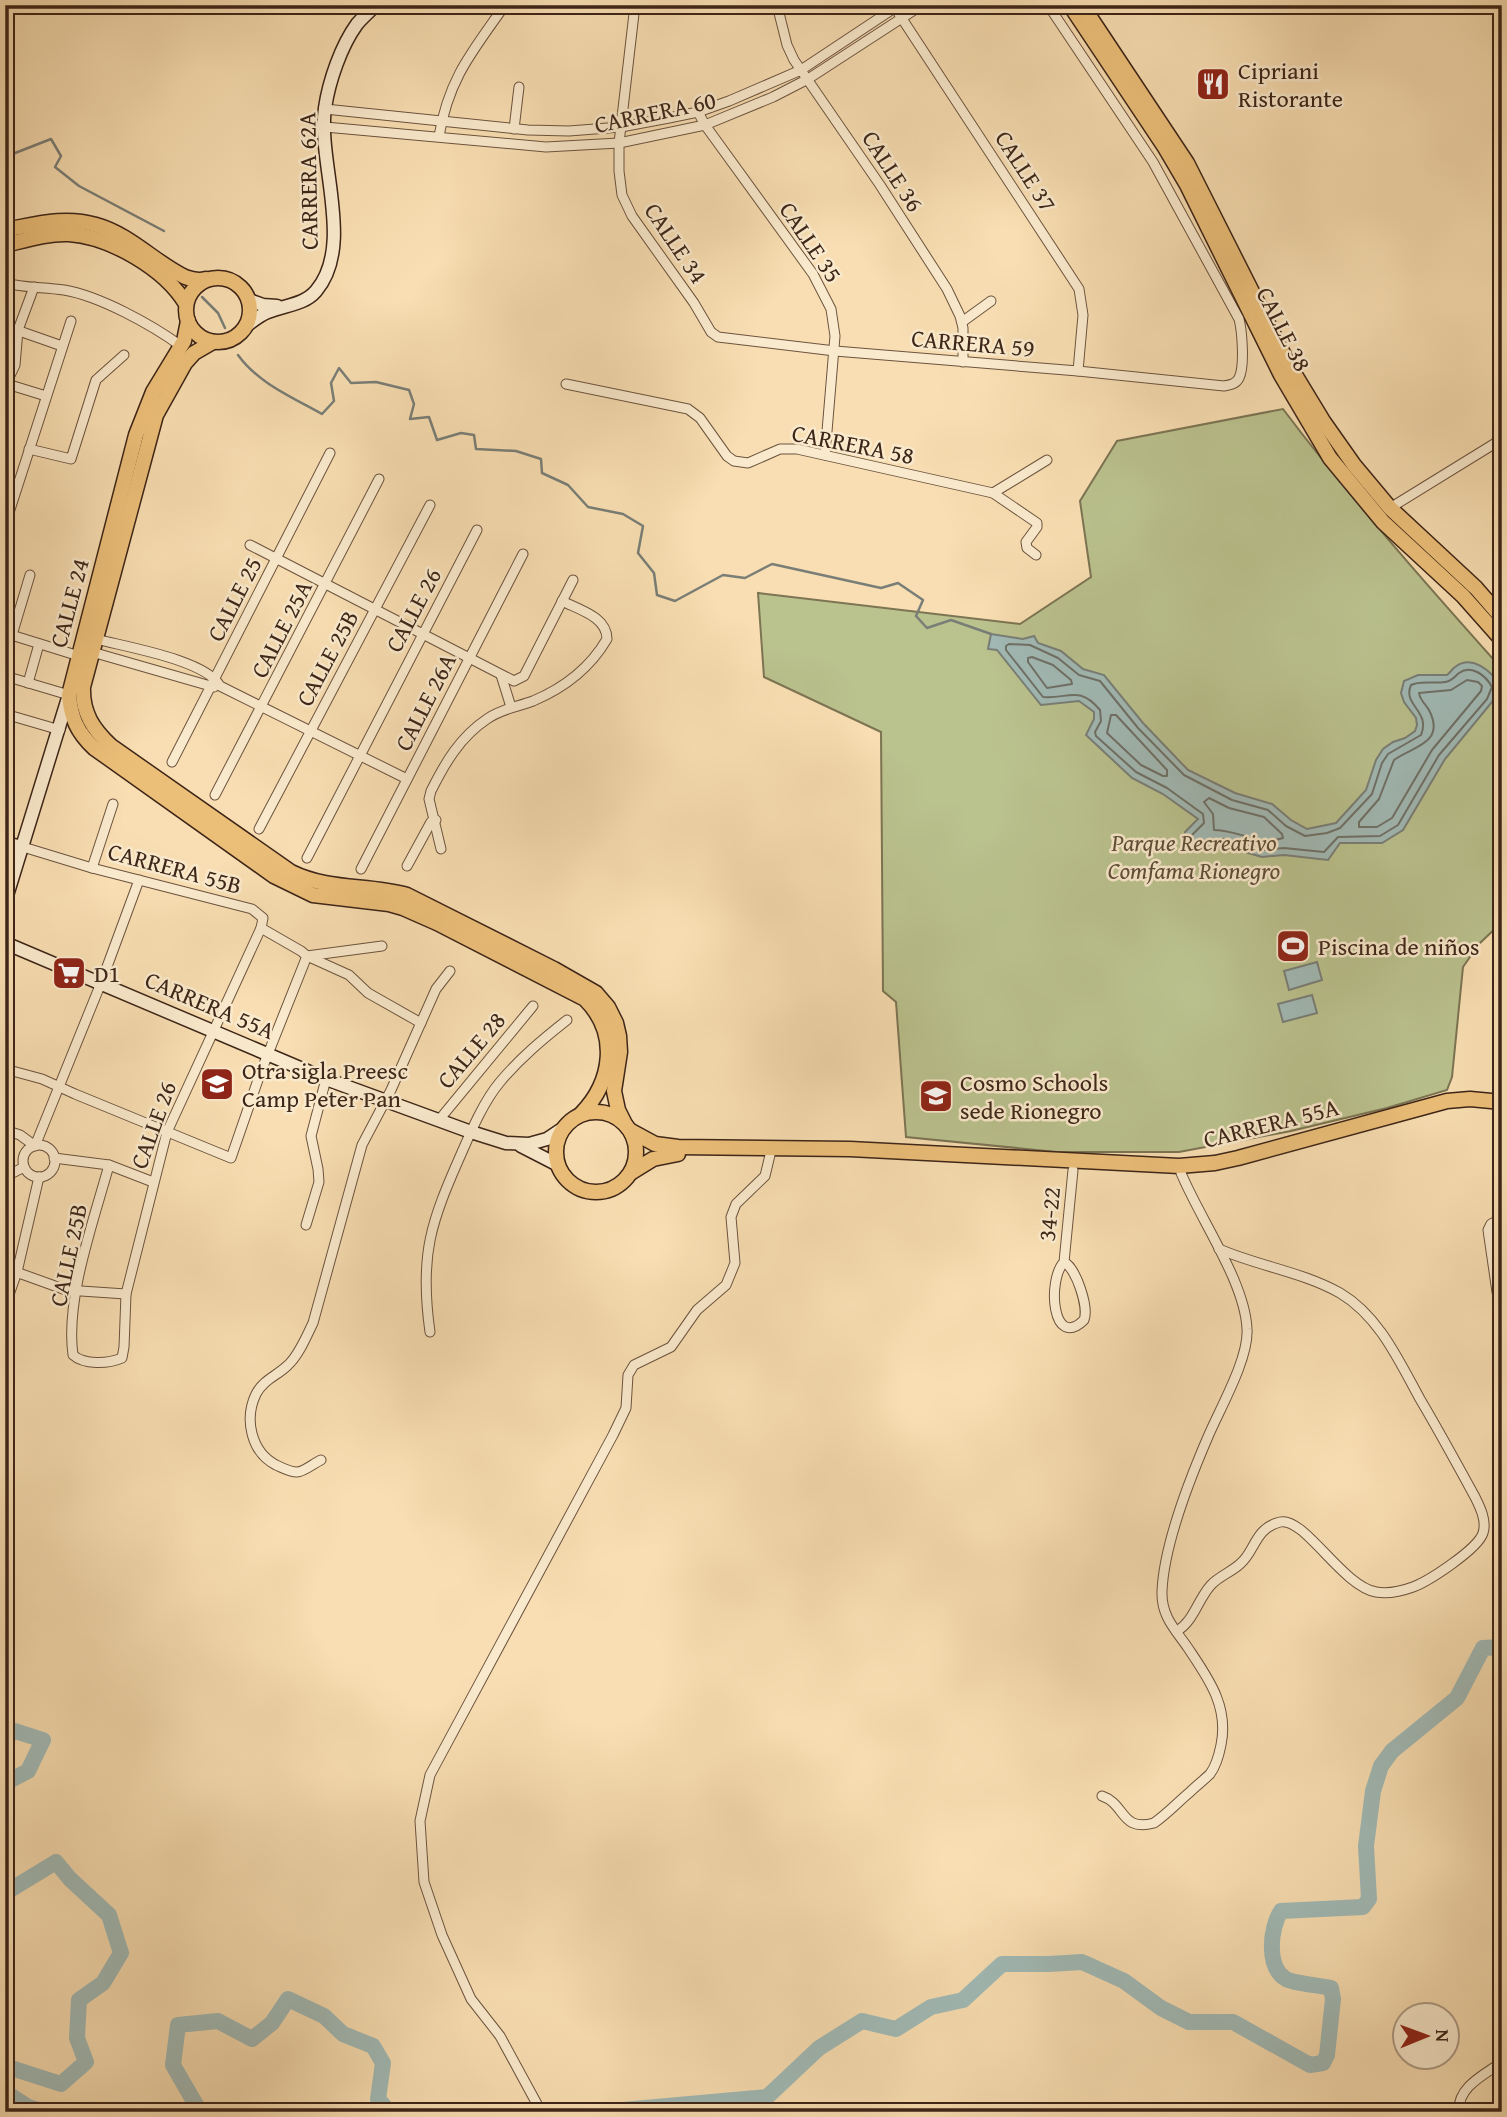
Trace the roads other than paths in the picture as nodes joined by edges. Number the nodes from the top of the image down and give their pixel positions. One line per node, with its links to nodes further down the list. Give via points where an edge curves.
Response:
1 (376, 5): 14 (main road, CARRERA 62A, via 345,44)
2 (505, 5): 16 (street, via 456,75)
3 (635, 5): 19 (street, CALLE 34)
4 (777, 5): 11 (street, CALLE 36, via 787,45)
5 (922, 5): 10 (street, CARRERA 60)
6 (1048, 5): 48 (street, CALLE 38, via 1153,162 1239,319 1241,371)
7 (1070, 5): 74 (main road, CALLE 38, via 1187,186 1281,375 1330,458 1383,522 1454,587)
8 (1082, 5): 59 (main road, CALLE 38, via 1187,163 1289,365 1353,465)
9 (896, 6): 10 (street, CALLE 37); 11 (street, CARRERA 60)
10 (902, 19): 12 (street, CARRERA 60); 46 (street, CALLE 37, via 1079,289 1083,315)
11 (800, 70): 12 (street, CALLE 36); 15 (street, CARRERA 60)
12 (808, 79): 17 (street, CARRERA 60); 34 (street, CALLE 36, via 947,289)
13 (519, 87): 20 (street)
14 (325, 109): 16 (street, CARRERA 60); 18 (main road, CARRERA 62A)
15 (698, 112): 17 (street, CALLE 35); 19 (street, CARRERA 60)
16 (442, 121): 20 (street, CARRERA 60); 21 (street)
17 (705, 125): 22 (street, CARRERA 60); 42 (street, CALLE 35, via 813,274 834,316)
18 (325, 127): 21 (street, CARRERA 60); 31 (main road, CARRERA 62A, via 334,227 331,257 326,277 314,293)
19 (621, 127): 20 (street, CARRERA 60); 22 (street, CALLE 34)
20 (514, 129)
21 (439, 136): 22 (street, CARRERA 60, via 546,147)
22 (619, 144): 38 (street, CALLE 34, via 622,195 632,216)
23 (5, 230): 25 (main road, via 75,220 99,226 144,249 185,277)
24 (5, 245): 30 (main road, via 68,234 115,245 164,278)
25 (206, 279): 28 (main road, via 232,280); 30 (main road, via 193,289)
26 (5, 283): 27 (street)
27 (34, 287): 37 (street); 41 (street, via 87,297 142,321)
28 (249, 300): 31 (main road); 36 (main road)
29 (991, 301): 34 (street)
30 (186, 304): 33 (main road)
31 (288, 306): 36 (main road, CARRERA 62A, via 266,312)
32 (71, 321): 40 (street)
33 (188, 321): 39 (main road, via 198,335); 41 (main road, CALLE 24)
34 (962, 321): 44 (street, CALLE 36)
35 (5, 326): 37 (street)
36 (246, 326): 39 (main road, via 229,341)
37 (18, 330): 40 (street); 45 (street)
38 (711, 331): 42 (street, CARRERA 59, via 725,339)
39 (213, 342): 76 (main road, CALLE 24, via 185,363 156,415)
40 (62, 346): 50 (street)
41 (181, 346): 76 (main road, CALLE 24, via 153,392 136,435)
42 (835, 351): 44 (street, CARRERA 59); 54 (street, CALLE 35)
43 (124, 355): 52 (street, via 98,376 71,459)
44 (963, 362): 46 (street, CARRERA 59)
45 (10, 364): 49 (street)
46 (1078, 371): 48 (street, CARRERA 59)
47 (566, 384): 54 (street, CARRERA 58, via 688,409 727,456 741,463 780,449)
48 (1234, 384)
49 (6, 385): 50 (street)
50 (46, 396): 52 (street)
51 (1502, 439): 59 (street)
52 (29, 449): 60 (street)
53 (330, 453): 65 (street, CALLE 25)
54 (825, 455): 57 (street, CARRERA 58)
55 (1047, 460): 57 (street)
56 (379, 479): 68 (street, CALLE 25A)
57 (993, 494): 64 (street, via 1037,523 1026,542)
58 (429, 505): 70 (street, CALLE 25B)
59 (1390, 508): 71 (main road, CALLE 38)
60 (5, 525)
61 (477, 530): 73 (street, CALLE 26)
62 (250, 545): 65 (street)
63 (523, 554): 77 (street, CALLE 26A)
64 (1036, 555)
65 (277, 559): 68 (street); 81 (street, CALLE 25)
66 (30, 575): 72 (street)
67 (573, 580): 69 (street)
68 (325, 584): 70 (street); 84 (street, CALLE 25A)
69 (562, 601): 78 (street, via 524,676 513,681); 83 (street, via 601,622 607,639 568,682)
70 (374, 610): 73 (street); 88 (street, CALLE 25B)
71 (1502, 618)
72 (9, 634): 75 (street)
73 (422, 634): 77 (street); 89 (street, CALLE 26)
74 (1502, 640)
75 (39, 644): 76 (street); 80 (street)
76 (89, 649): 81 (street); 81 (street, via 200,668); 82 (main road, CALLE 24)
77 (469, 658): 78 (street); 91 (street, CALLE 26A)
78 (501, 675): 83 (street)
79 (5, 676): 80 (street)
80 (28, 683): 82 (street)
81 (215, 684): 84 (street); 90 (street, CALLE 25)
82 (76, 697): 86 (main road, CALLE 24); 87 (main road, via 73,720); 125 (main road, via 111,746 291,872 324,885 407,895 596,993 616,1023 620,1052 614,1091)
83 (511, 707): 94 (street, via 487,719 460,743 430,791)
84 (261, 708): 88 (street); 92 (street, CALLE 25A)
85 (5, 714): 86 (street)
86 (60, 730): 87 (main road); 97 (main road, CALLE 24)
87 (78, 730): 122 (main road, via 94,748 293,887 313,895 403,908 584,999 605,1028 608,1048 597,1096)
88 (310, 732): 89 (street); 95 (street, CALLE 25B)
89 (358, 756): 91 (street); 99 (street, CALLE 26)
90 (172, 762)
91 (407, 779): 102 (street, CALLE 26A)
92 (215, 795)
93 (113, 804): 101 (street)
94 (436, 820): 98 (street); 100 (street)
95 (259, 829)
96 (5, 843): 97 (main road, CARRERA 55B)
97 (23, 848): 101 (street, CARRERA 55B); 104 (main road, CALLE 24)
98 (441, 849)
99 (307, 858)
100 (407, 866)
101 (92, 868): 103 (street, CARRERA 55B)
102 (361, 869)
103 (139, 880): 105 (street, CARRERA 55B, via 252,909 263,918); 110 (street)
104 (5, 902)
105 (261, 928): 108 (street, CARRERA 55B); 114 (street, CALLE 26)
106 (5, 943): 110 (main road, CARRERA 55A)
107 (382, 947): 108 (street)
108 (307, 956): 113 (street, CARRERA 55B, via 349,975 368,993); 115 (street)
109 (450, 971): 113 (street)
110 (101, 983): 114 (main road, CARRERA 55A); 118 (street)
111 (533, 1006): 123 (street, CALLE 28)
112 (567, 1020): 128 (street, via 498,1084)
113 (421, 1023): 119 (street)
114 (212, 1031): 115 (main road, CARRERA 55A); 127 (street, CALLE 26)
115 (268, 1055): 117 (main road, CARRERA 55A); 127 (street, via 231,1158)
116 (5, 1069): 118 (street)
117 (326, 1079): 119 (main road, CARRERA 55A); 143 (street, via 311,1136 319,1182)
118 (58, 1085): 127 (street); 130 (street)
119 (385, 1100): 123 (main road, CARRERA 55A); 154 (street, via 362,1145 313,1323 288,1366 264,1382 255,1396 250,1424 256,1447 266,1460 299,1472)
120 (1502, 1101): 125 (main road, CARRERA 55A, via 1447,1101 1238,1158 1179,1166 850,1149 678,1147 654,1144)
121 (1502, 1110): 138 (main road, CARRERA 55A, via 1443,1111 1242,1165)
122 (581, 1114): 124 (main road); 125 (main road, via 604,1112)
123 (439, 1120): 128 (main road, CARRERA 55A)
124 (565, 1126): 129 (main road, CARRERA 55A, via 538,1142); 134 (main road, via 558,1141)
125 (628, 1127): 137 (main road, via 636,1148)
126 (5, 1130): 130 (street)
127 (167, 1132): 141 (street, CALLE 26)
128 (471, 1132): 129 (main road, CARRERA 55A); 152 (street, via 432,1229 425,1280)
129 (517, 1144): 134 (main road, CARRERA 55A)
130 (34, 1146): 132 (street, via 47,1148); 135 (street, via 26,1152)
131 (770, 1155): 136 (main road, CARRERA 55A); 137 (main road, CARRERA 55A, via 670,1154); 158 (street, via 765,1176 736,1204 732,1217 735,1263 726,1285 697,1310 671,1347 634,1365 628,1375 626,1408 613,1435 430,1775 420,1821 424,1882 471,1999 500,2036)
132 (54, 1158): 133 (street); 140 (street, via 52,1170)
133 (109, 1165): 141 (street); 148 (street, CALLE 25B)
134 (558, 1165): 137 (main road, via 571,1184 593,1192 615,1188)
135 (24, 1167): 139 (street); 140 (street)
136 (1073, 1170): 138 (main road, CARRERA 55A); 145 (street, 34-22)
137 (632, 1172)
138 (1181, 1173): 144 (street)
139 (5, 1177)
140 (39, 1177): 147 (street)
141 (153, 1182): 149 (street, CALLE 26)
142 (1502, 1218): 150 (street, via 1488,1230)
143 (306, 1225)
144 (1219, 1249): 155 (street, via 1243,1306 1246,1343 1170,1542 1162,1593 1167,1620); 155 (street, via 1314,1281 1359,1306 1391,1348 1475,1497 1484,1531 1479,1541 1438,1574 1413,1587 1374,1592 1346,1576 1295,1524 1281,1521 1253,1543 1243,1562 1212,1583)
145 (1064, 1262): 145 (street, 34-22, via 1056,1280 1055,1308 1060,1323 1071,1326 1084,1320 1086,1308 1071,1267)
146 (5, 1268): 147 (street)
147 (17, 1272): 148 (street); 151 (street)
148 (76, 1292): 149 (street); 153 (street, CALLE 25B, via 73,1355 87,1362 115,1361 122,1358)
149 (126, 1294): 153 (street, CALLE 26)
150 (1502, 1304)
151 (5, 1306)
152 (430, 1332)
153 (124, 1347)
154 (321, 1460)
155 (1177, 1631): 156 (street, via 1208,1678 1224,1716 1219,1757 1210,1773 1153,1823 1133,1824 1110,1798)
156 (1102, 1796)
157 (1502, 2062): 159 (street, via 1464,2090)
158 (538, 2108)
159 (1459, 2112)

